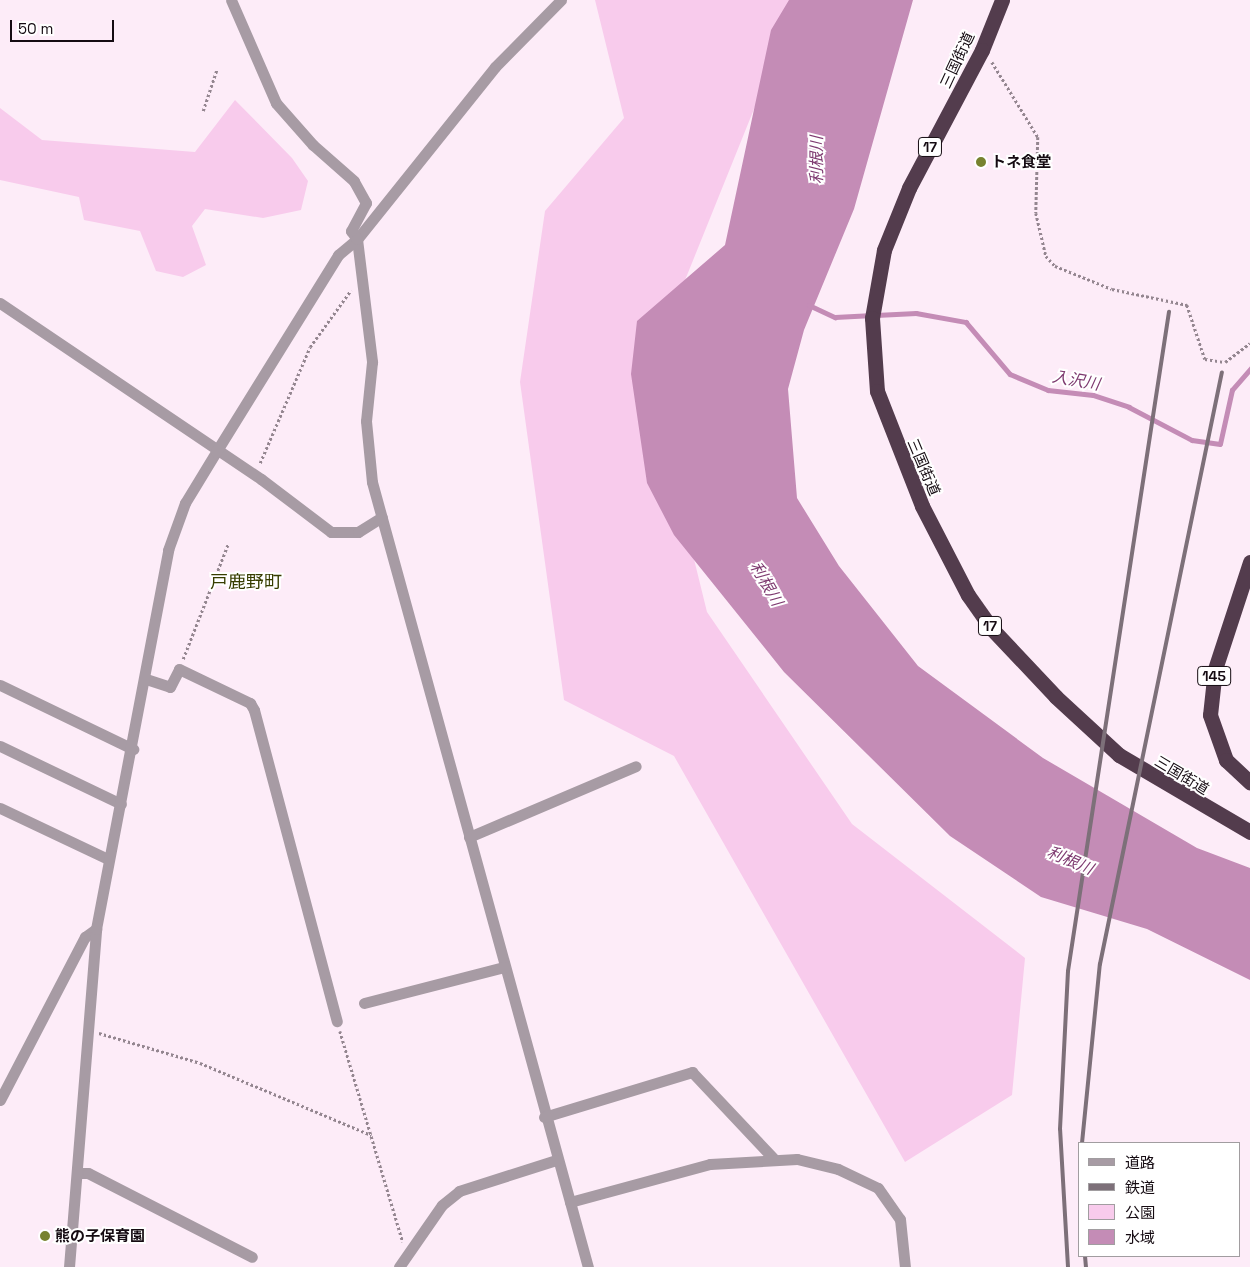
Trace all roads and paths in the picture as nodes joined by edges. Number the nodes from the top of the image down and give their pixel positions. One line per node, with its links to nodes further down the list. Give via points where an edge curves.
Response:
1 (231, 0): 7 (street, via 276,103 365,194 366,204 351,231)
2 (561, 0): 7 (street, via 495,67)
3 (1002, 0): 4 (highway, 三国街道 / 17)
4 (982, 50): 10 (path, via 1038,137 1036,213 1046,256 1055,266 1112,289 1187,305 1204,360 1225,362); 25 (highway, 三国街道 / 17, via 896,217 882,258 872,318 875,382 894,440 948,560 992,629 1056,697 1119,756)
5 (216, 69): 6 (path)
6 (203, 111)
7 (357, 239): 8 (street); 11 (street, via 338,255)
8 (362, 282): 12 (path, via 344,295 310,347); 13 (street, via 372,362 366,442)
9 (0, 302): 11 (street)
10 (1250, 343)
11 (216, 452): 12 (street); 17 (street, via 185,503 168,550)
12 (255, 475): 13 (street, via 331,532 358,532)
13 (382, 517): 26 (street)
14 (228, 544): 16 (path)
15 (1250, 562): 22 (highway, 145, via 1215,669 1210,706 1218,745)
16 (179, 669): 17 (street, via 170,687); 31 (street, via 250,703 254,710)
17 (146, 679): 20 (street)
18 (0, 685): 20 (street)
19 (0, 746): 23 (street)
20 (133, 749): 23 (street)
21 (636, 766): 26 (street)
22 (1250, 782)
23 (121, 804): 27 (street)
24 (0, 808): 27 (street)
25 (1250, 832)
26 (468, 838): 29 (street)
27 (108, 859): 28 (street)
28 (96, 929): 32 (street); 33 (street, via 85,937)
29 (504, 967): 30 (street); 34 (street)
30 (364, 1003)
31 (337, 1021): 35 (path)
32 (90, 1031): 35 (path, via 200,1063); 38 (street)
33 (0, 1100)
34 (544, 1117): 36 (street, via 692,1072); 37 (street)
35 (371, 1135): 40 (path)
36 (773, 1158): 39 (street, via 710,1164); 45 (street, via 838,1169 878,1188 900,1220)
37 (556, 1160): 39 (street); 40 (street, via 459,1191 442,1205)
38 (78, 1173): 41 (street, via 88,1173); 42 (street)
39 (570, 1202): 44 (street)
40 (407, 1255): 43 (street)
41 (252, 1257)
42 (69, 1267)
43 (398, 1267)
44 (588, 1267)
45 (905, 1267)

